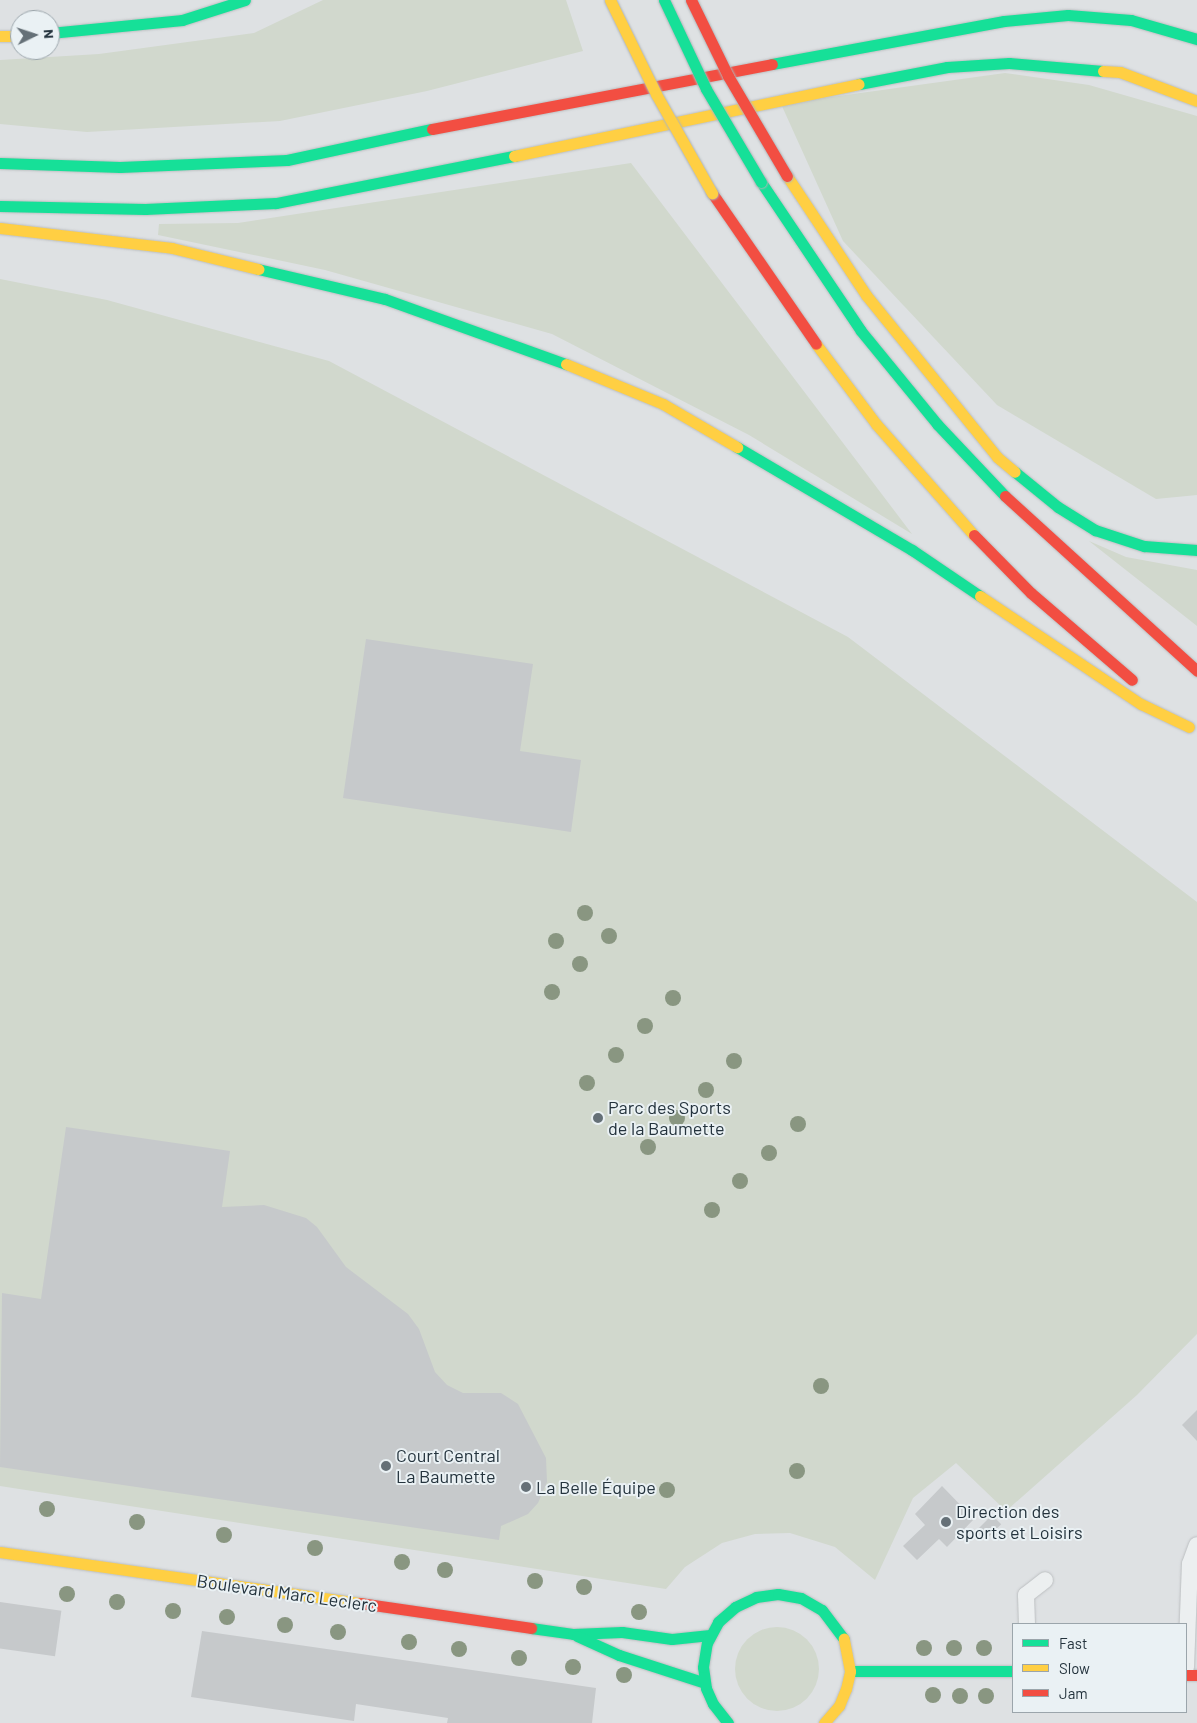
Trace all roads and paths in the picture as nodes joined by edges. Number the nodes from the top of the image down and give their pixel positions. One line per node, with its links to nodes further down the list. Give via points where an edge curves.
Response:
1 (245, 0): 5 (main road, via 182,20)
2 (610, 0): 13 (main road, bridge, via 656,94 712,193 784,304 876,424 949,508 1031,593)
3 (664, 0): 12 (main road, bridge, via 706,89 761,182 861,331 937,424 1026,518)
4 (690, 0): 11 (main road, bridge, via 728,76 787,176 866,295 997,457 1058,507 1095,530 1144,546)
5 (60, 32)
6 (1197, 39): 8 (main road, via 1131,20 1068,15 1004,21 565,102 287,160 120,167)
7 (1197, 101): 9 (main road, via 1120,72 1009,63 947,67 301,200 145,209)
8 (0, 163)
9 (0, 206)
10 (0, 228): 13 (main road, via 172,248 385,298 546,356 663,404 836,504 1141,704)
11 (1197, 550)
12 (1197, 671)
13 (1193, 730)
14 (1197, 1545): 20 (lane, via 1190,1564)
15 (0, 1552): 18 (main road, Boulevard Marc Leclerc)
16 (1045, 1580): 17 (lane, via 1026,1595)
17 (1027, 1623)
18 (573, 1634): 19 (main road, Boulevard Marc Leclerc, via 622,1632 672,1639); 23 (main road, Boulevard Marc Leclerc, via 619,1655)
19 (710, 1636): 21 (main road, via 728,1612 748,1599 770,1594 793,1596 815,1605 834,1622 846,1645); 23 (main road, via 703,1659)
20 (1187, 1640)
21 (850, 1671): 22 (main road); 25 (main road, via 839,1706)
22 (1012, 1671)
23 (705, 1683): 24 (main road, via 712,1704)
24 (727, 1723)
25 (824, 1723)

